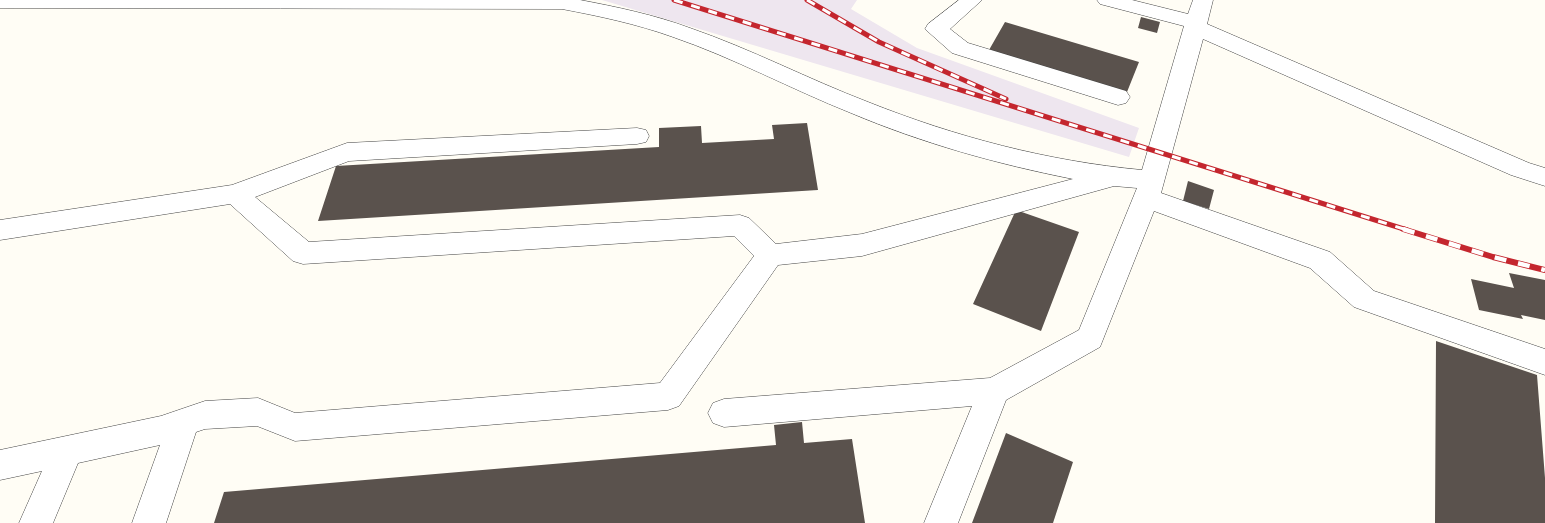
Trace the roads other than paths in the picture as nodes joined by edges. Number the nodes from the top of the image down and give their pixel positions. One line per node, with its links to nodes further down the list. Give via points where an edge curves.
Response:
1 (972, 0): 6 (lane, via 936,29 960,48)
2 (1106, 0): 5 (lane)
3 (1203, 0): 5 (lane)
4 (0, 2): 9 (lane, via 552,3 588,8 626,15 696,38 906,126 1003,155)
5 (1195, 25): 8 (lane, via 1511,165); 10 (lane)
6 (1118, 97)
7 (636, 136): 11 (lane, via 347,152)
8 (1545, 177)
9 (1114, 178): 10 (lane); 13 (lane, via 862,245)
10 (1149, 189): 14 (lane, via 1320,260 1364,300); 15 (lane, via 1090,338)
11 (235, 194): 12 (lane); 13 (lane, via 303,253 740,225)
12 (0, 230)
13 (770, 255): 17 (lane, via 668,396 295,427 258,412 205,415)
14 (1545, 362)
15 (994, 391): 16 (lane); 22 (lane)
16 (724, 413)
17 (184, 422): 18 (lane); 21 (lane)
18 (67, 451): 19 (lane); 20 (lane)
19 (0, 465)
20 (36, 523)
21 (149, 523)
22 (941, 523)

